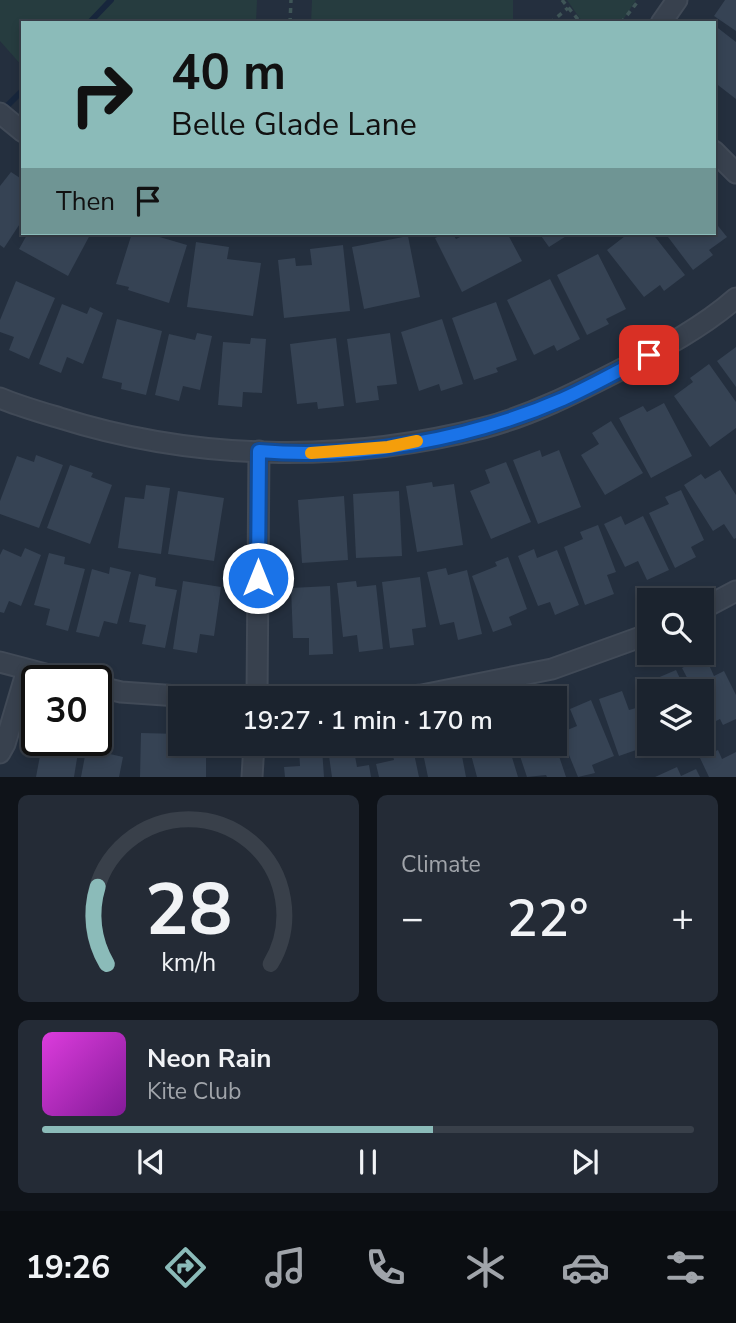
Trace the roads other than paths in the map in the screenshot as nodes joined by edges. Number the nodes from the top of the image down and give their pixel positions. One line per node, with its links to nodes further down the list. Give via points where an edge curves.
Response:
1 (677, 0): 2 (street)
2 (662, 21)
3 (0, 113): 4 (street)
4 (21, 130)
5 (716, 153): 6 (street)
6 (736, 173)
7 (736, 298): 9 (street, via 670,344 563,399 485,428 388,447 301,454)
8 (0, 398): 9 (street, via 94,429 159,444)
9 (259, 451): 15 (street)
10 (736, 591): 11 (street)
11 (714, 603)
12 (637, 638): 16 (street, via 552,669)
13 (0, 662): 14 (street)
14 (21, 668)
15 (257, 686)
16 (467, 686)
17 (21, 690): 20 (street)
18 (112, 690): 19 (street)
19 (168, 695)
20 (0, 753)
21 (253, 756): 22 (street)
22 (252, 777)

